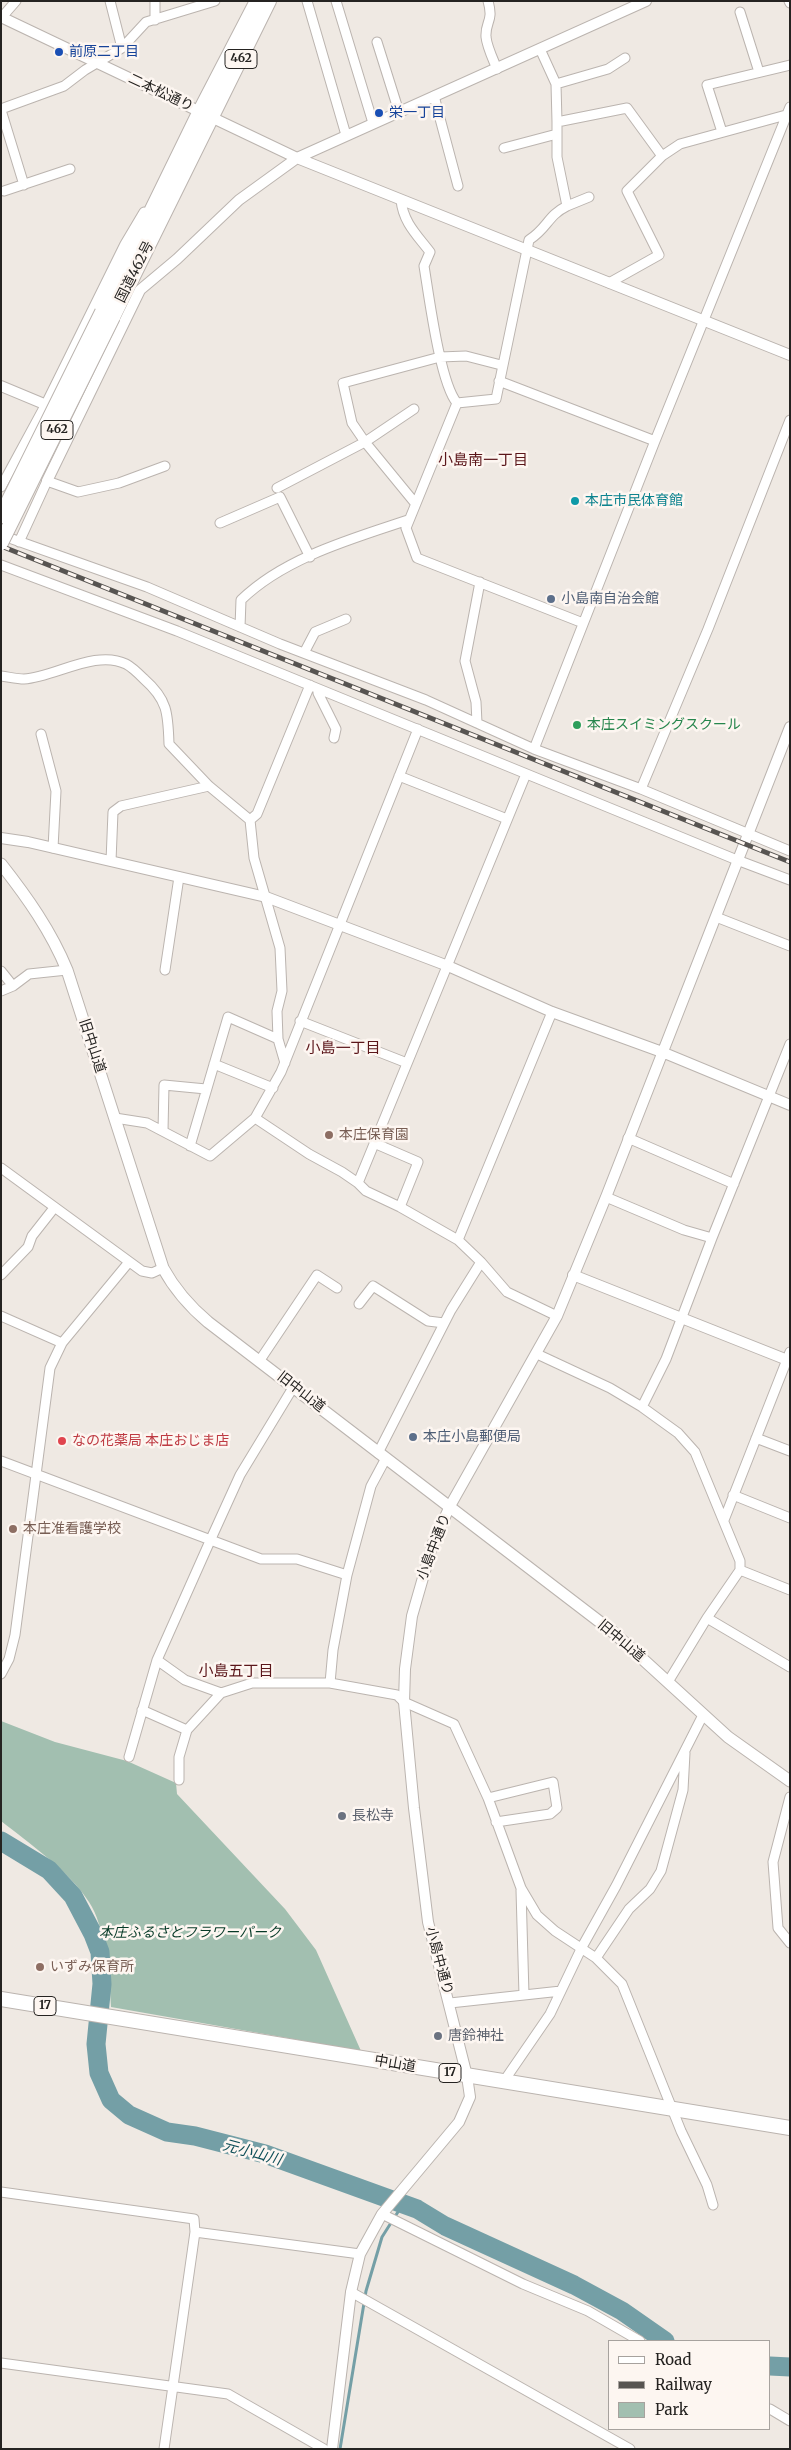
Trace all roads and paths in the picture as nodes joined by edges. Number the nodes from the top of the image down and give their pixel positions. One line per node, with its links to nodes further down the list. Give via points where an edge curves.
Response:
1 (16, 1): 12 (street)
2 (110, 1): 15 (street)
3 (155, 1): 13 (street)
4 (215, 1): 13 (street)
5 (256, 1): 25 (highway, 国道462号 / 462)
6 (270, 1): 28 (highway, 国道462号 / 462)
7 (307, 1): 33 (street)
8 (336, 1): 30 (street)
9 (488, 1): 20 (street, via 492,15 486,39)
10 (646, 1): 16 (street)
11 (740, 12): 21 (street)
12 (2, 17): 18 (street, 二本松通り)
13 (155, 20): 15 (street, via 146,22)
14 (377, 42): 27 (street)
15 (122, 48): 18 (street)
16 (540, 49): 20 (street); 22 (street)
17 (625, 58): 22 (street, via 608,69)
18 (98, 63): 24 (street, via 64,86); 25 (street, 二本松通り)
19 (790, 65): 21 (street)
20 (496, 68): 23 (street)
21 (759, 72): 31 (street, via 707,85)
22 (556, 84): 29 (street)
23 (434, 96): 27 (street); 39 (street)
24 (1, 109): 38 (street)
25 (200, 111): 28 (street, 二本松通り); 44 (highway, 国道462号 / 462)
26 (788, 111): 31 (street); 48 (street)
27 (398, 112): 30 (street)
28 (213, 117): 36 (street, 二本松通り); 47 (highway, 国道462号 / 462)
29 (557, 122): 32 (street); 35 (street, via 627,108)
30 (373, 123): 33 (street)
31 (722, 132): 35 (street, via 680,144)
32 (557, 134): 34 (street); 43 (street, via 557,157)
33 (346, 135): 36 (street)
34 (504, 148)
35 (662, 156): 46 (street, via 627,191 659,255)
36 (297, 158): 42 (street, 二本松通り); 57 (street, via 239,200 140,290)
37 (70, 169): 38 (street)
38 (24, 184): 40 (street)
39 (458, 186)
40 (4, 191)
41 (589, 197): 43 (street)
42 (401, 200): 45 (street, 二本松通り); 50 (street, via 407,223 430,252 424,266)
43 (567, 206): 45 (street, via 553,213 545,227 529,240)
44 (143, 212): 47 (highway, 国道462号 / 462); 55 (street)
45 (527, 249): 46 (street, 二本松通り); 51 (street)
46 (609, 283): 48 (street, 二本松通り)
47 (108, 314): 66 (highway, 国道462号 / 462, bridge); 71 (highway, 国道462号 / 462, bridge)
48 (705, 320): 49 (street, 二本松通り); 59 (street)
49 (790, 355)
50 (440, 357): 51 (street, via 466,356); 54 (street, via 452,397); 60 (street, via 343,384 352,423)
51 (501, 365): 52 (street)
52 (499, 381): 54 (street, via 496,398); 59 (street)
53 (1, 386): 55 (street)
54 (457, 403): 65 (street)
55 (46, 404): 57 (street); 63 (street)
56 (414, 409): 60 (street)
57 (78, 418): 62 (street)
58 (790, 420): 91 (street)
59 (655, 441): 77 (street)
60 (365, 442): 64 (street); 65 (street)
61 (166, 466): 62 (street, via 119,483 78,492)
62 (47, 481): 70 (street)
63 (1, 487)
64 (277, 488)
65 (415, 503): 67 (street)
66 (1, 516)
67 (408, 520): 72 (street); 75 (street, via 406,528 418,558)
68 (220, 523): 72 (street, via 280,497)
69 (1, 535): 70 (street)
70 (19, 542): 78 (street, via 147,587)
71 (1, 543)
72 (310, 557): 78 (street, via 259,583 241,600)
73 (4, 566): 74 (street); 81 (street)
74 (1, 576)
75 (480, 582): 77 (street); 82 (street, via 465,661 476,702)
76 (346, 619): 79 (street, via 315,632)
77 (583, 623): 87 (street)
78 (240, 627): 79 (street)
79 (304, 653): 82 (street)
80 (1, 676): 90 (street, via 24,679 84,662 107,660 126,664 149,683 164,703 168,712 169,744)
81 (314, 687): 84 (street); 86 (street, via 336,729); 93 (street, via 257,814)
82 (477, 723): 87 (street)
83 (790, 727): 94 (street, 小島中通り)
84 (418, 729): 88 (street); 89 (street)
85 (41, 734): 96 (street, via 56,791)
86 (334, 738)
87 (534, 749): 91 (street)
88 (526, 774): 92 (street); 98 (street)
89 (399, 776): 92 (street); 105 (street)
90 (209, 786): 93 (street); 99 (street, via 120,806 113,812)
91 (642, 789): 94 (street)
92 (507, 819): 107 (street)
93 (250, 820): 103 (street, via 254,858)
94 (747, 834): 97 (street); 98 (street, 小島中通り)
95 (1, 838): 96 (street)
96 (53, 848): 99 (street)
97 (790, 851)
98 (737, 860): 102 (street); 104 (street, 小島中通り)
99 (111, 861): 101 (street)
100 (1, 864): 108 (main road, 旧中山道, via 49,932)
101 (179, 877): 103 (street); 109 (street)
102 (790, 880)
103 (266, 897): 105 (street); 115 (street, via 280,948 282,991)
104 (716, 917): 106 (street); 117 (street, 小島中通り)
105 (340, 926): 107 (street); 114 (street)
106 (790, 946)
107 (448, 966): 113 (street); 119 (street)
108 (67, 970): 111 (street, via 29,974); 125 (main road, 旧中山道)
109 (165, 970)
110 (1, 971): 111 (street)
111 (13, 986): 112 (street)
112 (1, 991)
113 (552, 1012): 117 (street); 138 (street)
114 (300, 1021): 118 (street); 119 (street)
115 (278, 1039): 118 (street); 120 (street, via 228,1017)
116 (790, 1044): 123 (street)
117 (662, 1052): 123 (street); 128 (street, 小島中通り)
118 (285, 1063): 121 (street)
119 (407, 1063): 129 (street)
120 (214, 1064): 121 (street); 122 (street)
121 (273, 1088): 126 (street)
122 (206, 1089): 127 (street, via 164,1085); 130 (street)
123 (769, 1098): 124 (street); 133 (street)
124 (790, 1105)
125 (115, 1118): 127 (street, via 147,1122); 141 (main road, 旧中山道)
126 (254, 1118): 130 (street, via 210,1156); 132 (street)
127 (163, 1131): 130 (street)
128 (628, 1138): 133 (street); 134 (street, 小島中通り)
129 (374, 1143): 132 (street); 135 (street, via 418,1162)
130 (190, 1146)
131 (1, 1168): 136 (street)
132 (358, 1183): 135 (street, via 366,1191)
133 (734, 1184): 137 (street)
134 (606, 1197): 137 (street, via 684,1230); 143 (street, 小島中通り)
135 (400, 1207): 138 (street)
136 (54, 1208): 139 (street); 142 (street, via 32,1236 28,1247)
137 (712, 1238): 148 (street)
138 (458, 1240): 140 (street)
139 (129, 1262): 141 (street, via 142,1271 152,1273); 150 (street)
140 (481, 1262): 147 (street, via 507,1292); 149 (street)
141 (163, 1268): 153 (main road, 旧中山道, via 187,1303)
142 (1, 1275)
143 (573, 1275): 147 (street, 小島中通り); 148 (street)
144 (336, 1288): 153 (street, via 317,1275)
145 (359, 1304): 149 (street, via 373,1286 428,1321)
146 (1, 1316): 150 (street)
147 (557, 1316): 151 (street, 小島中通り)
148 (682, 1319): 152 (street); 155 (street)
149 (444, 1323): 158 (street)
150 (62, 1344): 160 (street, via 50,1368)
151 (537, 1354): 155 (street, via 610,1388); 162 (street, 小島中通り)
152 (789, 1357): 156 (street)
153 (260, 1360): 154 (main road, 旧中山道)
154 (294, 1386): 158 (main road, 旧中山道); 165 (street, via 240,1474)
155 (642, 1407): 164 (street, via 678,1433 696,1452)
156 (756, 1438): 157 (street); 161 (street)
157 (790, 1451)
158 (382, 1455): 162 (main road, 旧中山道); 167 (street)
159 (1, 1461): 160 (street)
160 (35, 1473): 165 (street); 172 (street, via 15,1635)
161 (733, 1495): 163 (street); 164 (street)
162 (450, 1506): 173 (main road, 旧中山道, via 613,1632); 176 (street, 小島中通り, via 433,1543 412,1616)
163 (790, 1518)
164 (724, 1520): 166 (street, via 740,1561)
165 (210, 1541): 167 (street, via 261,1559 296,1559); 170 (street)
166 (740, 1570): 168 (street); 169 (street)
167 (347, 1575): 174 (street)
168 (790, 1590)
169 (706, 1618): 171 (street); 173 (street)
170 (157, 1660): 175 (street, via 185,1680); 177 (street)
171 (790, 1667)
172 (1, 1674)
173 (668, 1682): 178 (main road, 旧中山道)
174 (330, 1683): 175 (street, via 252,1683); 176 (street, via 397,1695)
175 (221, 1693): 179 (street)
176 (404, 1702): 185 (street, via 454,1724); 194 (street, 小島中通り, via 428,1922)
177 (142, 1710): 179 (street); 181 (street)
178 (704, 1716): 180 (street); 183 (main road, 旧中山道)
179 (186, 1730): 182 (street, via 179,1757)
180 (685, 1749): 189 (street); 190 (street, via 683,1790 661,1872 650,1889 629,1908)
181 (130, 1757)
182 (179, 1780)
183 (790, 1782)
184 (790, 1797): 188 (street, via 773,1862 778,1928)
185 (488, 1798): 186 (street); 186 (street, via 553,1782 557,1808 550,1814)
186 (496, 1822): 187 (street)
187 (521, 1888): 189 (street, via 537,1916); 192 (street)
188 (790, 1943)
189 (582, 1947): 190 (street); 191 (street)
190 (596, 1958): 197 (street, via 622,1984)
191 (561, 1991): 192 (street); 196 (street, via 550,2014)
192 (524, 1995): 194 (street)
193 (1, 1998): 195 (highway, 中山道 / 17)
194 (450, 2003): 195 (street, 小島中通り)
195 (468, 2076): 196 (highway, 中山道 / 17); 201 (street, 小島中通り, via 470,2097 459,2122)
196 (504, 2081): 197 (highway, 中山道 / 17)
197 (673, 2110): 198 (highway, 中山道 / 17); 200 (street)
198 (790, 2128)
199 (1, 2192): 202 (street, via 194,2220)
200 (713, 2205)
201 (386, 2211): 203 (street, 小島中通り); 205 (street, via 523,2284 588,2311)
202 (195, 2232): 203 (street); 207 (street)
203 (360, 2254): 204 (street, 小島中通り)
204 (351, 2292): 212 (street, 小島中通り); 213 (street)
205 (638, 2340)
206 (1, 2363): 207 (street)
207 (173, 2386): 210 (street); 211 (street, via 228,2394)
208 (771, 2410): 209 (street)
209 (790, 2421)
210 (164, 2449)
211 (324, 2449)
212 (332, 2449)
213 (630, 2449)

